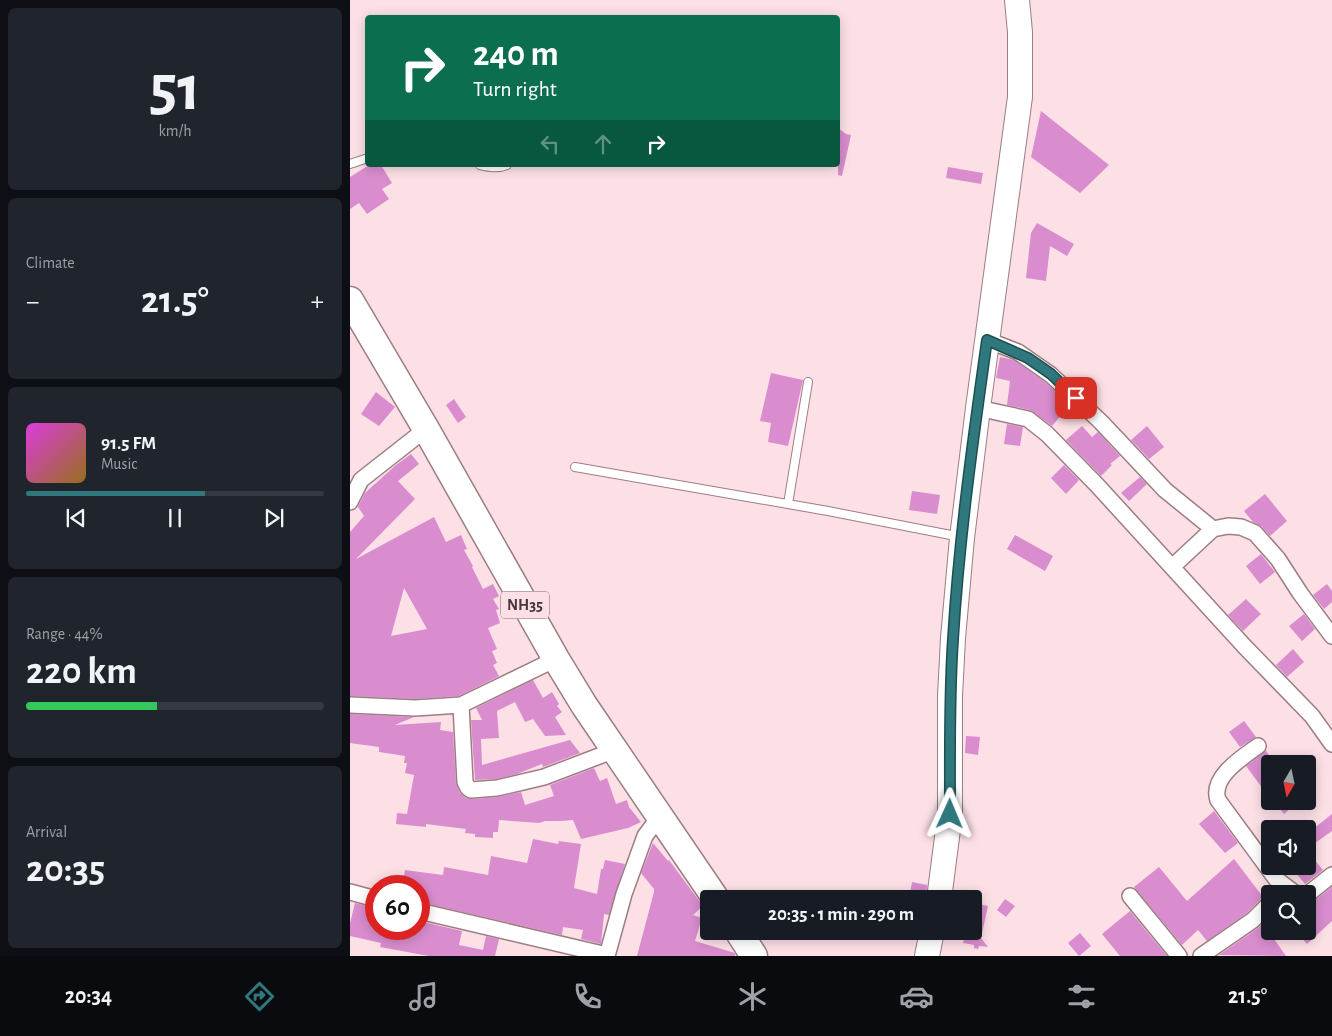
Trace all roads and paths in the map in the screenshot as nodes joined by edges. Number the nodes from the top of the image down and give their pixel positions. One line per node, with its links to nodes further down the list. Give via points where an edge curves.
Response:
1 (1017, 0): 5 (main road, via 1020,98)
2 (365, 159): 3 (lane)
3 (350, 164)
4 (350, 300): 8 (highway, NH35)
5 (987, 340): 7 (main road); 12 (street, via 1018,352 1051,374 1164,490)
6 (808, 382): 11 (lane)
7 (978, 408): 13 (main road); 14 (street, via 1028,419 1036,424)
8 (426, 429): 10 (street, via 361,480); 16 (highway, NH35)
9 (575, 467): 11 (lane)
10 (350, 502)
11 (788, 504): 13 (lane)
12 (1213, 529): 14 (street); 15 (street, via 1228,526 1255,532)
13 (962, 538): 27 (main road, via 950,696 950,814)
14 (1172, 567): 19 (street, via 1312,716)
15 (1332, 636)
16 (556, 659): 18 (street); 21 (highway, NH35)
17 (350, 705): 18 (street, via 415,708)
18 (461, 705): 21 (street, via 465,782 471,790 544,778)
19 (1332, 744)
20 (1258, 746): 24 (street, via 1229,767 1216,795)
21 (615, 750): 22 (highway, NH35)
22 (660, 816): 26 (highway, NH35); 35 (street, via 645,836 624,894)
23 (1332, 874): 25 (street)
24 (1281, 885)
25 (1316, 887)
26 (710, 890)
27 (940, 890)
28 (350, 892): 29 (street)
29 (365, 896)
30 (1130, 896): 38 (street)
31 (1261, 912): 39 (street)
32 (430, 914): 35 (street)
33 (744, 940): 36 (highway)
34 (931, 940): 37 (main road)
35 (607, 956)
36 (754, 956)
37 (928, 956)
38 (1179, 956)
39 (1201, 956)

